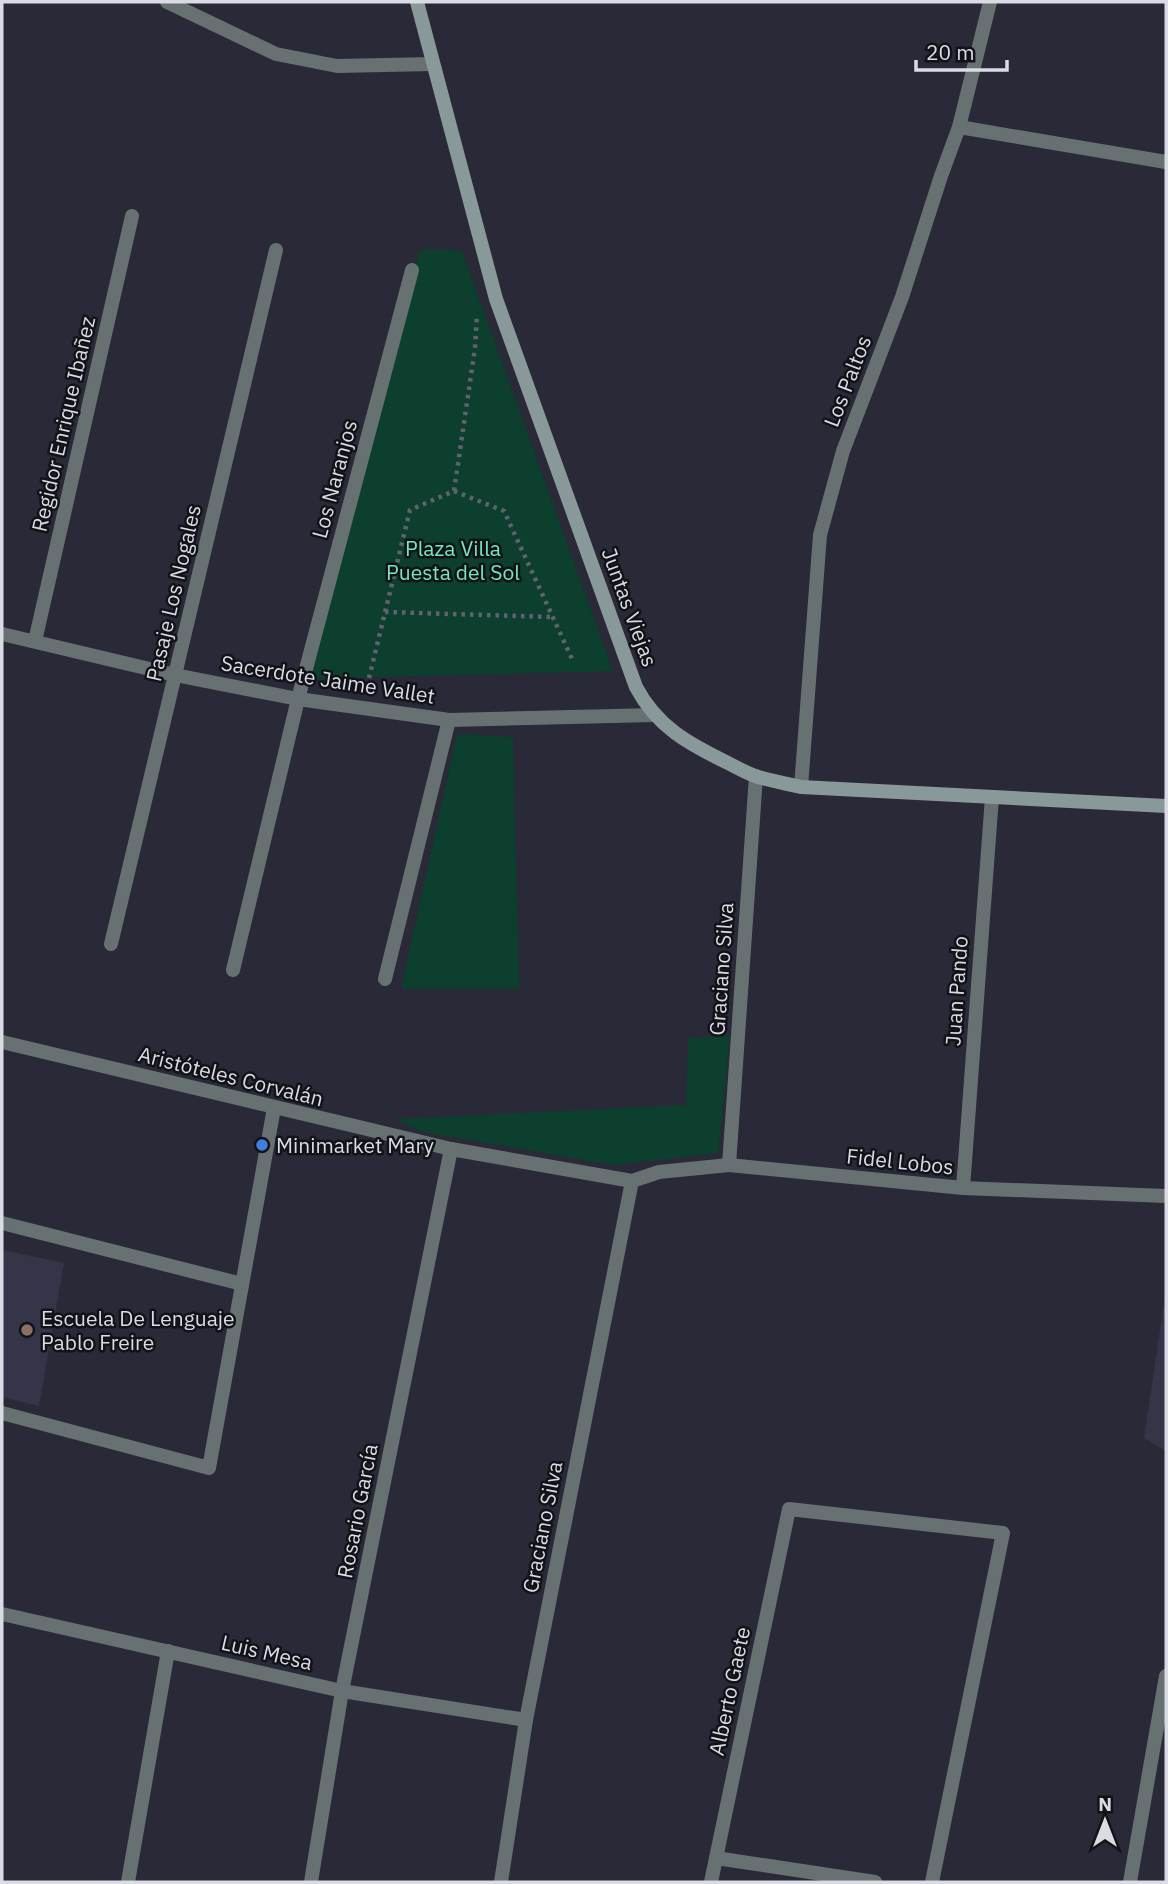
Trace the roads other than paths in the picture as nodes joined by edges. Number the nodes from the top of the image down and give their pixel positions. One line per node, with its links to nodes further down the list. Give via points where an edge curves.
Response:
1 (167, 2): 4 (street, via 276,54 337,66)
2 (417, 2): 4 (street, Juntas Viejas)
3 (990, 2): 5 (street, Los Paltos)
4 (433, 64): 14 (street, Juntas Viejas, via 496,299 636,687)
5 (958, 127): 6 (street); 17 (street, Los Paltos, via 902,297 843,451 820,535)
6 (1166, 162)
7 (132, 216): 11 (street, Regidor Enrique Ibañez)
8 (276, 250): 12 (street, Pasaje Los Nogales)
9 (412, 270): 13 (street, Los Naranjos)
10 (2, 634): 11 (street, Sacerdote Jaime Vallet)
11 (35, 641): 12 (street, Sacerdote Jaime Vallet)
12 (175, 675): 13 (street, Sacerdote Jaime Vallet); 20 (street, Pasaje Los Nogales)
13 (298, 699): 15 (street, Sacerdote Jaime Vallet); 21 (street, Los Naranjos)
14 (653, 715): 15 (street, Sacerdote Jaime Vallet); 16 (street, Juntas Viejas, via 699,749)
15 (449, 720): 22 (street)
16 (756, 776): 17 (street, Juntas Viejas); 26 (street, Graciano Silva)
17 (801, 787): 18 (street, Juntas Viejas)
18 (992, 797): 19 (street, Juntas Viejas); 28 (street, Juan Pando)
19 (1166, 806)
20 (111, 944)
21 (233, 970)
22 (385, 979)
23 (2, 1042): 24 (street, Aristóteles Corvalán)
24 (274, 1108): 25 (street, Aristóteles Corvalán); 31 (street)
25 (451, 1149): 27 (street, Aristóteles Corvalán); 36 (street, Rosario García)
26 (729, 1165): 27 (street, Fidel Lobos, via 659,1172); 28 (street, Fidel Lobos)
27 (632, 1181): 37 (street, Graciano Silva)
28 (963, 1188): 29 (street, Fidel Lobos)
29 (1166, 1196)
30 (2, 1223): 31 (street)
31 (242, 1284): 32 (street, via 209,1468)
32 (2, 1413)
33 (2, 1614): 34 (street, Luis Mesa)
34 (168, 1651): 36 (street, Luis Mesa); 39 (street)
35 (1166, 1676): 45 (street)
36 (342, 1691): 37 (street, Luis Mesa); 40 (street, Rosario García)
37 (526, 1720): 41 (street, Graciano Silva)
38 (716, 1858): 42 (street, Alberto Gaete); 43 (street); 44 (street, Alberto Gaete, via 789,1509 1003,1533)
39 (128, 1882)
40 (311, 1882)
41 (501, 1882)
42 (711, 1882)
43 (876, 1882)
44 (932, 1882)
45 (1130, 1882)

